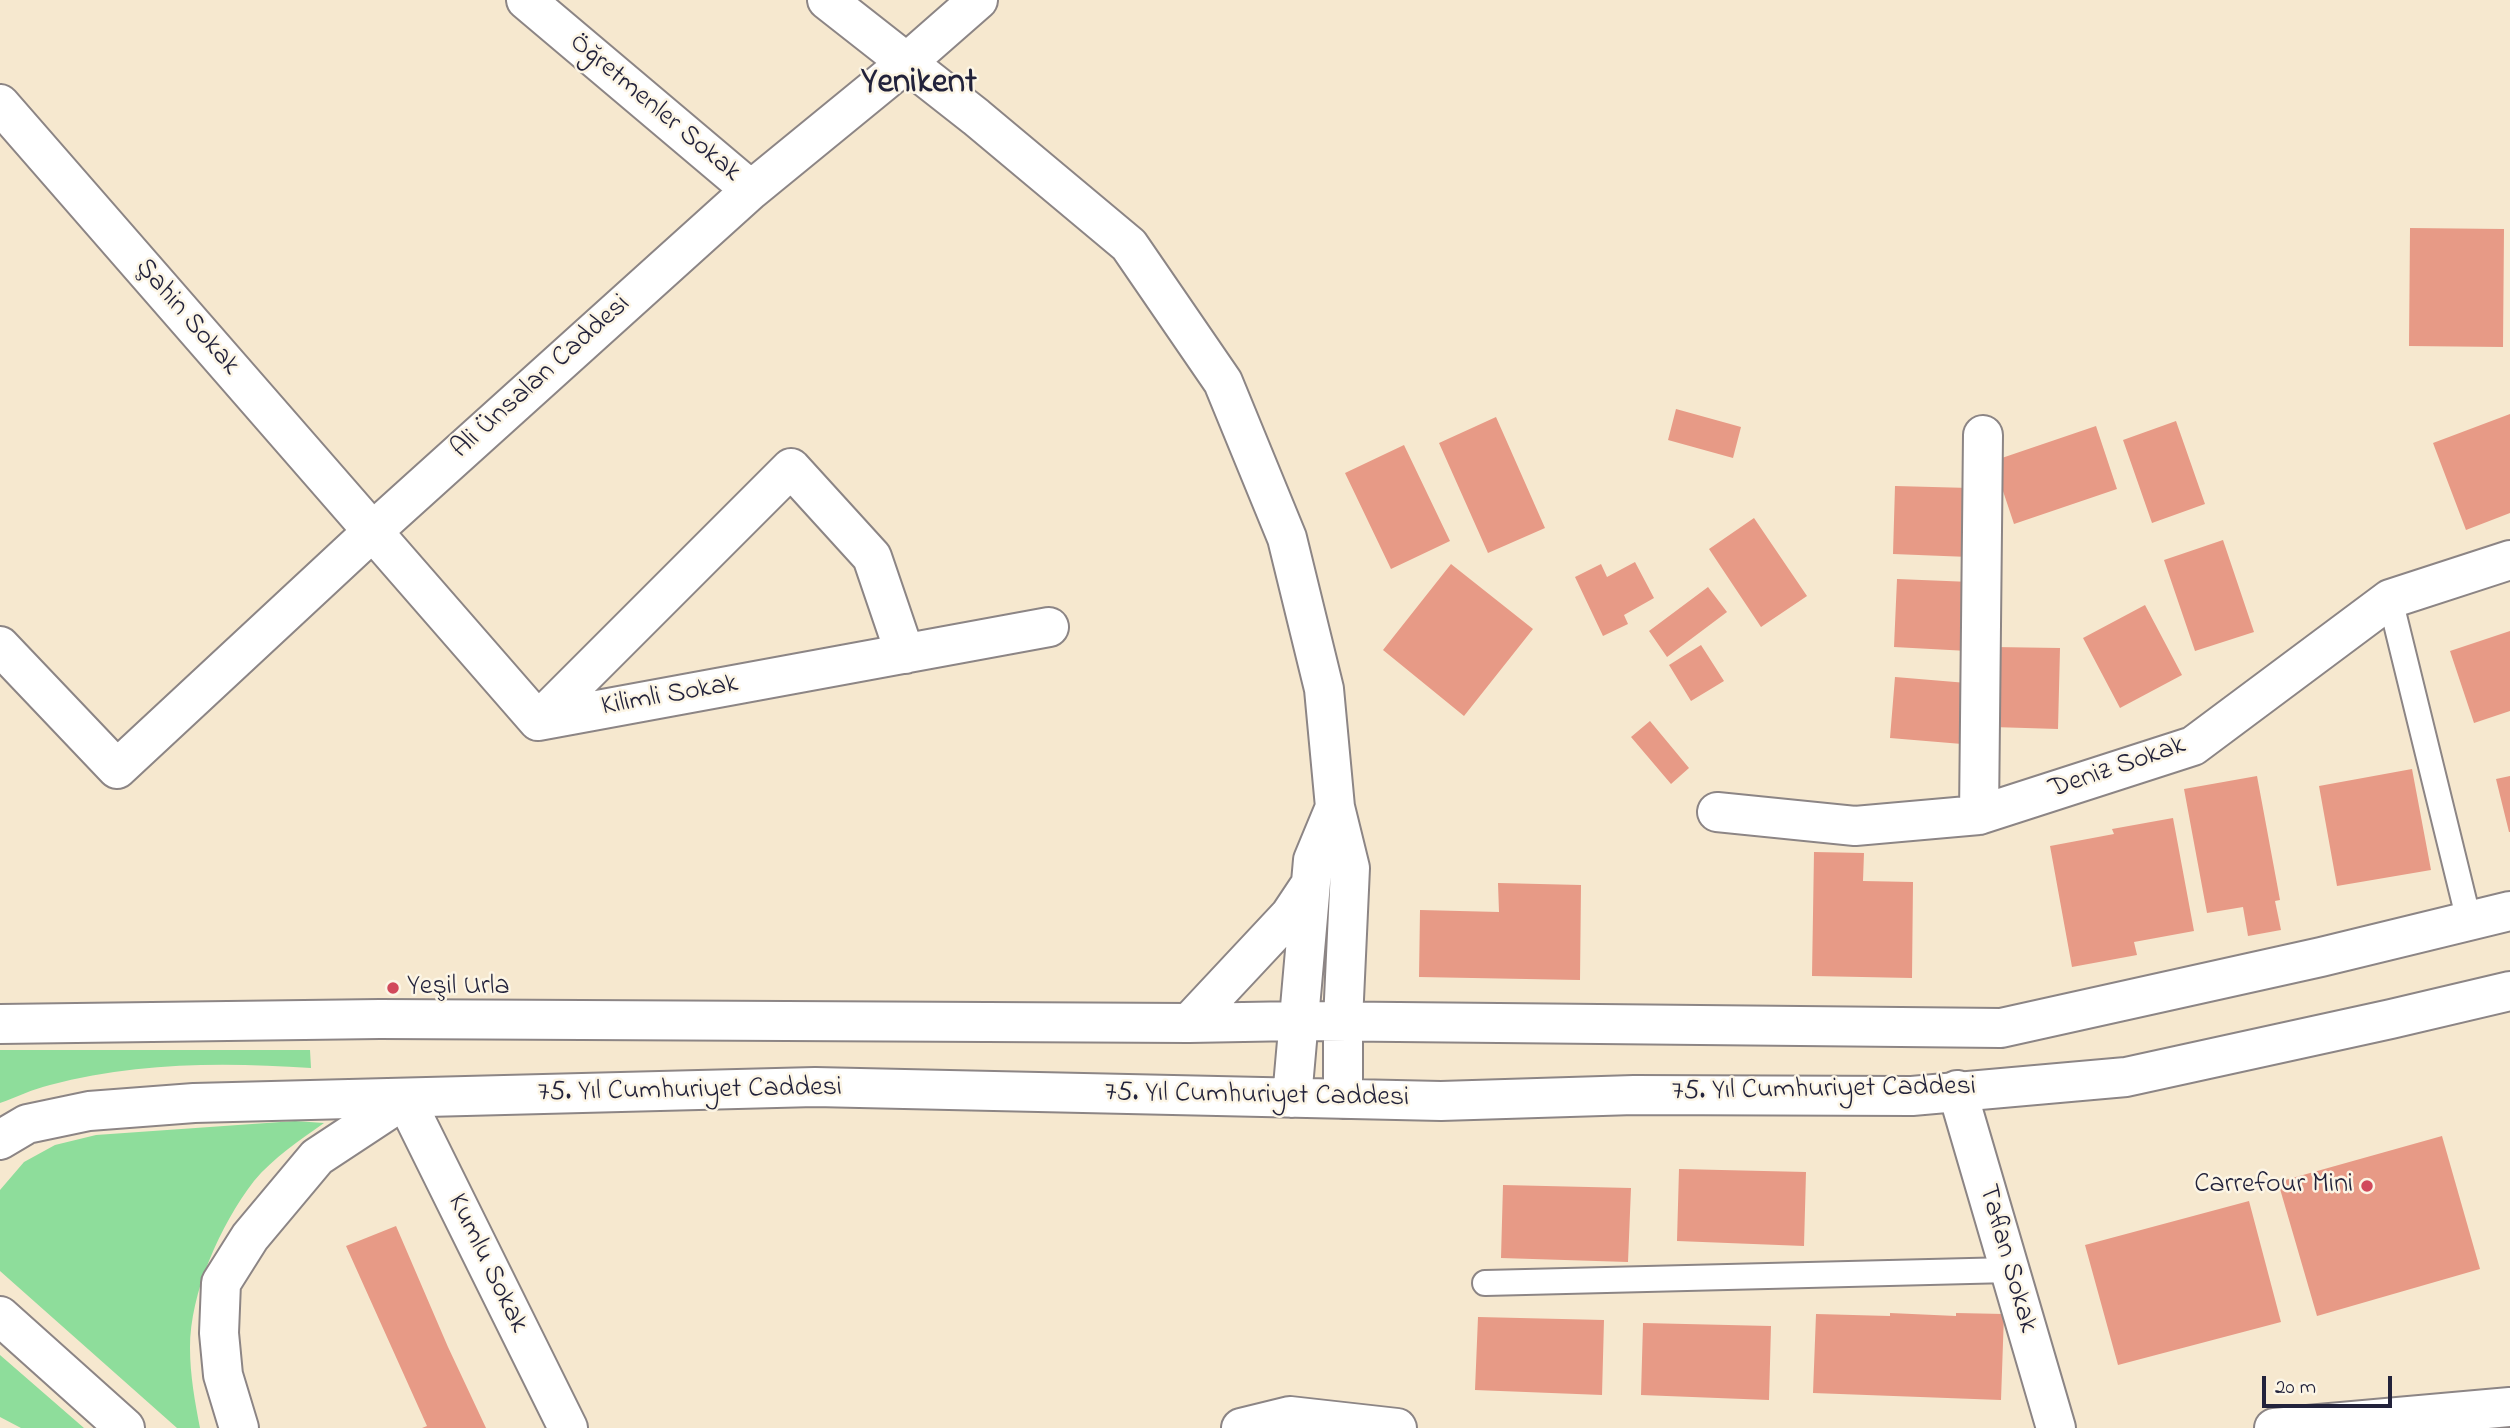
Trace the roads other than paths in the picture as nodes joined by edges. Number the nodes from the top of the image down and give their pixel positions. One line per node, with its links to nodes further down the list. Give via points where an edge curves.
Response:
1 (526, 0): 6 (main road, Öğretmenler Sokak)
2 (827, 0): 4 (main road)
3 (978, 0): 4 (main road, Ali Ünsalan Caddesi)
4 (905, 64): 6 (main road, Ali Ünsalan Caddesi); 15 (main road, via 1129,244 1223,382 1287,538 1324,688)
5 (0, 104): 8 (main road, Şahin Sokak)
6 (751, 190): 8 (main road, Ali Ünsalan Caddesi)
7 (1983, 435): 17 (main road)
8 (373, 531): 12 (main road, Ali Ünsalan Caddesi, via 117,769); 14 (main road)
9 (2510, 560): 10 (main road, Deniz Sokak)
10 (2390, 598): 17 (main road, Deniz Sokak, via 2193,746); 20 (lane)
11 (1049, 627): 13 (main road, Kilimli Sokak)
12 (0, 646)
13 (905, 654): 14 (main road, Kilimli Sokak); 14 (main road, via 872,557 791,468)
14 (538, 721)
15 (1335, 807): 18 (main road, via 1313,860); 23 (main road, via 1350,868)
16 (1717, 813): 17 (main road, Deniz Sokak, via 1855,826)
17 (1979, 815)
18 (1311, 883): 22 (main road); 24 (main road, via 1290,915)
19 (2510, 911): 20 (main road)
20 (2469, 921): 23 (main road, via 2001,1028)
21 (2510, 990): 26 (main road, 75. Yıl Cumhuriyet Caddesi, via 2126,1077)
22 (1298, 1021): 23 (main road); 24 (main road); 27 (main road)
23 (1343, 1021): 29 (main road)
24 (1189, 1023): 25 (main road, via 380,1019)
25 (0, 1024)
26 (1957, 1090): 29 (main road, 75. Yıl Cumhuriyet Caddesi, via 1912,1096); 31 (main road, Taflan Sokak)
27 (1292, 1098): 28 (main road, 75. Yıl Cumhuriyet Caddesi, via 815,1087); 29 (main road, 75. Yıl Cumhuriyet Caddesi)
28 (405, 1100): 30 (main road, 75. Yıl Cumhuriyet Caddesi, via 194,1103 89,1111 27,1124); 36 (main road, via 317,1157 250,1237 221,1283 223,1375); 37 (main road, Kumlu Sokak)
29 (1343, 1100)
30 (0, 1140)
31 (2010, 1270): 32 (lane); 40 (main road, Taflan Sokak)
32 (1485, 1283)
33 (0, 1316): 35 (main road)
34 (2510, 1407): 41 (main road)
35 (125, 1428)
36 (239, 1428)
37 (568, 1428)
38 (1241, 1428): 39 (main road, via 1290,1416)
39 (1397, 1428)
40 (2056, 1428)
41 (2274, 1428)

